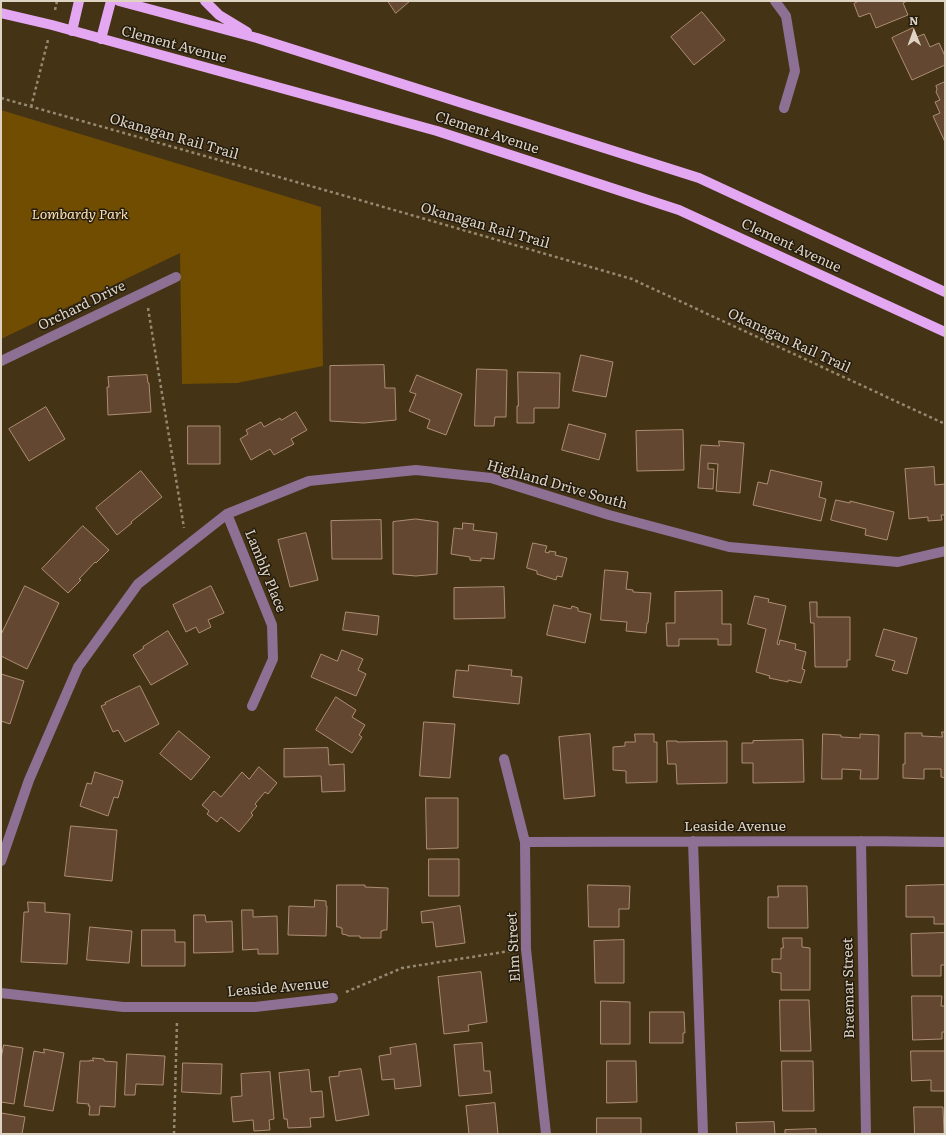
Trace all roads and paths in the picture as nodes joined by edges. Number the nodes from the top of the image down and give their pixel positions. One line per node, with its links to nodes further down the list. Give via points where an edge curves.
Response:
1 (57, 1): 8 (path)
2 (79, 1): 9 (main road)
3 (111, 1): 11 (main road)
4 (119, 1): 10 (main road, Clement Avenue)
5 (205, 1): 10 (main road, via 219,15)
6 (775, 1): 14 (street, via 786,16 795,71)
7 (1, 13): 8 (main road, Clement Avenue)
8 (52, 25): 9 (main road, Clement Avenue); 13 (path)
9 (72, 30): 11 (main road, Clement Avenue)
10 (257, 38): 17 (main road, Clement Avenue, via 699,178)
11 (101, 39): 18 (main road, Clement Avenue, via 437,131 679,210)
12 (1, 98): 13 (path, Okanagan Rail Trail)
13 (31, 107): 20 (path, Okanagan Rail Trail, via 632,279)
14 (784, 108)
15 (176, 277): 16 (street, Orchard Drive)
16 (145, 291): 19 (street, Orchard Drive); 22 (path)
17 (945, 292)
18 (945, 332)
19 (1, 361)
20 (945, 424)
21 (226, 514): 22 (street, Highland Drive South); 23 (street, Highland Drive South, via 309,481 416,470 492,478 609,515 729,547 898,562); 24 (street, Lambly Place, via 272,625 273,659)
22 (187, 545): 30 (street, Highland Drive South, via 138,584 78,667 29,780)
23 (945, 551)
24 (252, 706)
25 (504, 759): 28 (street, Elm Street)
26 (693, 841): 27 (street, Leaside Avenue); 28 (street, Leaside Avenue); 37 (street)
27 (860, 841): 29 (street, Leaside Avenue); 38 (street, Braemar Street)
28 (525, 842): 31 (street, Elm Street)
29 (945, 842)
30 (1, 861)
31 (526, 949): 33 (path, Leaside Avenue, via 402,968); 36 (street, Elm Street)
32 (1, 993): 34 (street, Leaside Avenue, via 123,1007)
33 (333, 998): 34 (street, Leaside Avenue, via 255,1007)
34 (178, 1007): 35 (path)
35 (174, 1134)
36 (546, 1134)
37 (703, 1134)
38 (866, 1134)

